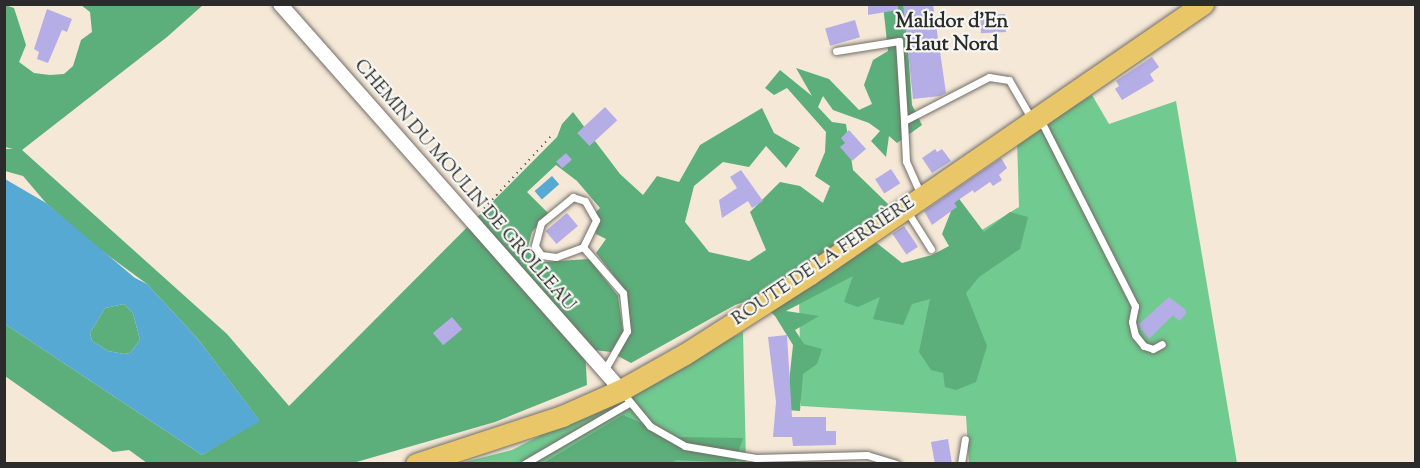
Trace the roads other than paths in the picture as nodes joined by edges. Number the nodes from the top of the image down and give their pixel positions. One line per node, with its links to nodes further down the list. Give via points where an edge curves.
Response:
1 (280, 4): 10 (street, CHEMIN DU MOULIN DE GROLLEAU)
2 (1203, 4): 4 (main road, ROUTE DE LA FERRIÈRE)
3 (836, 51): 5 (lane, via 899,41)
4 (1036, 119): 5 (lane, via 1009,80 1000,76 969,85); 6 (main road, ROUTE DE LA FERRIÈRE); 9 (lane, via 1135,306 1135,335 1144,346 1153,349)
5 (904, 121): 6 (lane)
6 (914, 203): 8 (lane); 11 (main road, ROUTE DE LA FERRIÈRE)
7 (583, 248): 7 (lane, via 556,257 541,255 535,246 541,223 573,197 585,201 596,220); 10 (lane, via 623,293 628,312 627,331)
8 (932, 249)
9 (1162, 344)
10 (604, 371): 11 (street, CHEMIN DU MOULIN DE GROLLEAU)
11 (625, 396): 13 (lane, via 650,426 685,446 756,458); 14 (main road, ROUTE DE LA FERRIÈRE); 15 (lane)
12 (965, 439): 17 (lane)
13 (875, 460): 16 (lane)
14 (416, 464)
15 (524, 464)
16 (897, 464)
17 (961, 464)

